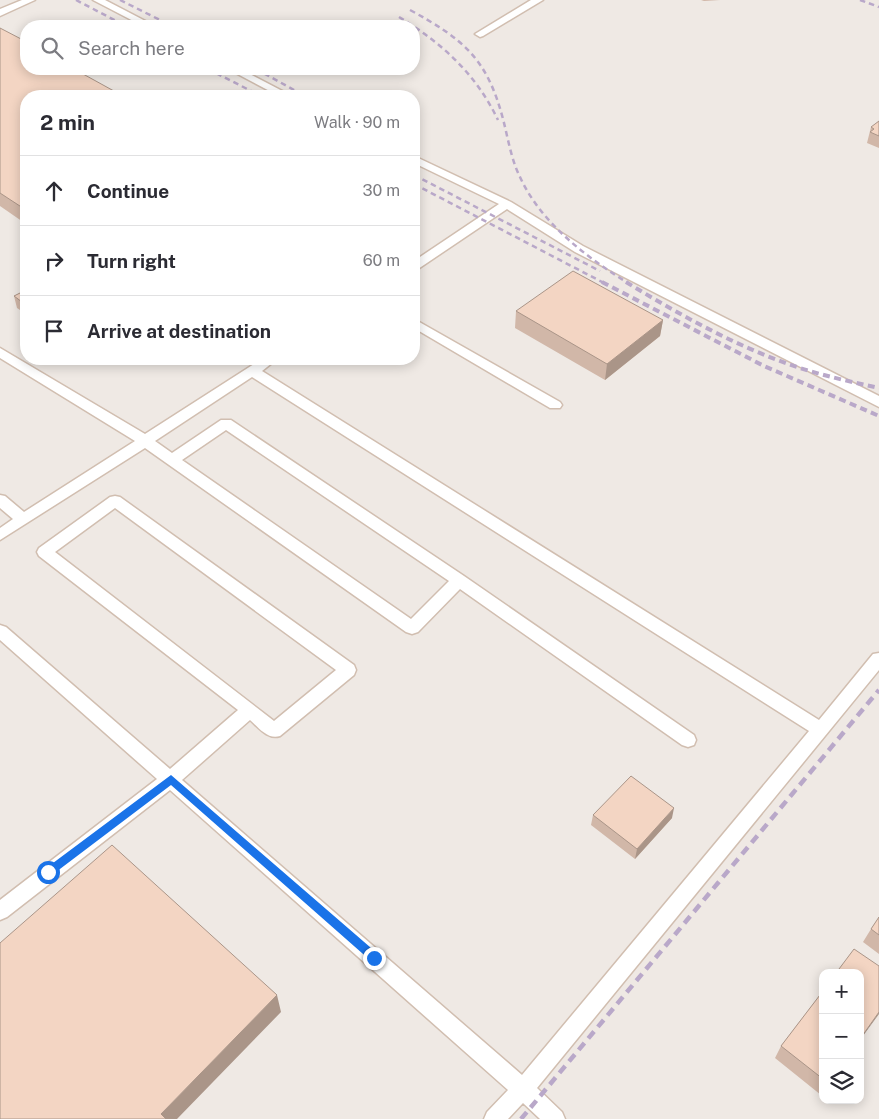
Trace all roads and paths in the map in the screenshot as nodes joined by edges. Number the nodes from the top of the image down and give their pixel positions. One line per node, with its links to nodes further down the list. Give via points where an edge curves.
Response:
1 (30, 0): 4 (lane)
2 (98, 0): 5 (lane)
3 (538, 0): 6 (lane)
4 (0, 13)
5 (138, 20)
6 (480, 34)
7 (245, 75): 8 (lane)
8 (276, 90)
9 (420, 162): 10 (lane)
10 (508, 204): 11 (lane); 18 (lane, via 579,249)
11 (420, 262)
12 (420, 326): 19 (lane)
13 (0, 352): 14 (lane)
14 (20, 364)
15 (21, 365): 20 (lane)
16 (262, 365): 17 (lane)
17 (252, 371): 20 (lane); 29 (lane)
18 (879, 402)
19 (555, 405)
20 (145, 441): 21 (lane); 23 (lane)
21 (172, 460): 25 (lane, via 226,423); 25 (lane, via 412,628)
22 (0, 500): 23 (lane)
23 (23, 520): 24 (lane)
24 (0, 535)
25 (459, 580): 30 (lane)
26 (0, 631): 31 (lane)
27 (879, 659): 29 (lane)
28 (250, 710): 28 (lane, via 274,730 348,670 115,501 44,552); 31 (lane)
29 (821, 730): 33 (lane)
30 (688, 740)
31 (171, 779): 32 (lane); 33 (lane)
32 (0, 911)
33 (524, 1089): 34 (lane); 35 (lane)
34 (494, 1119)
35 (554, 1119)

